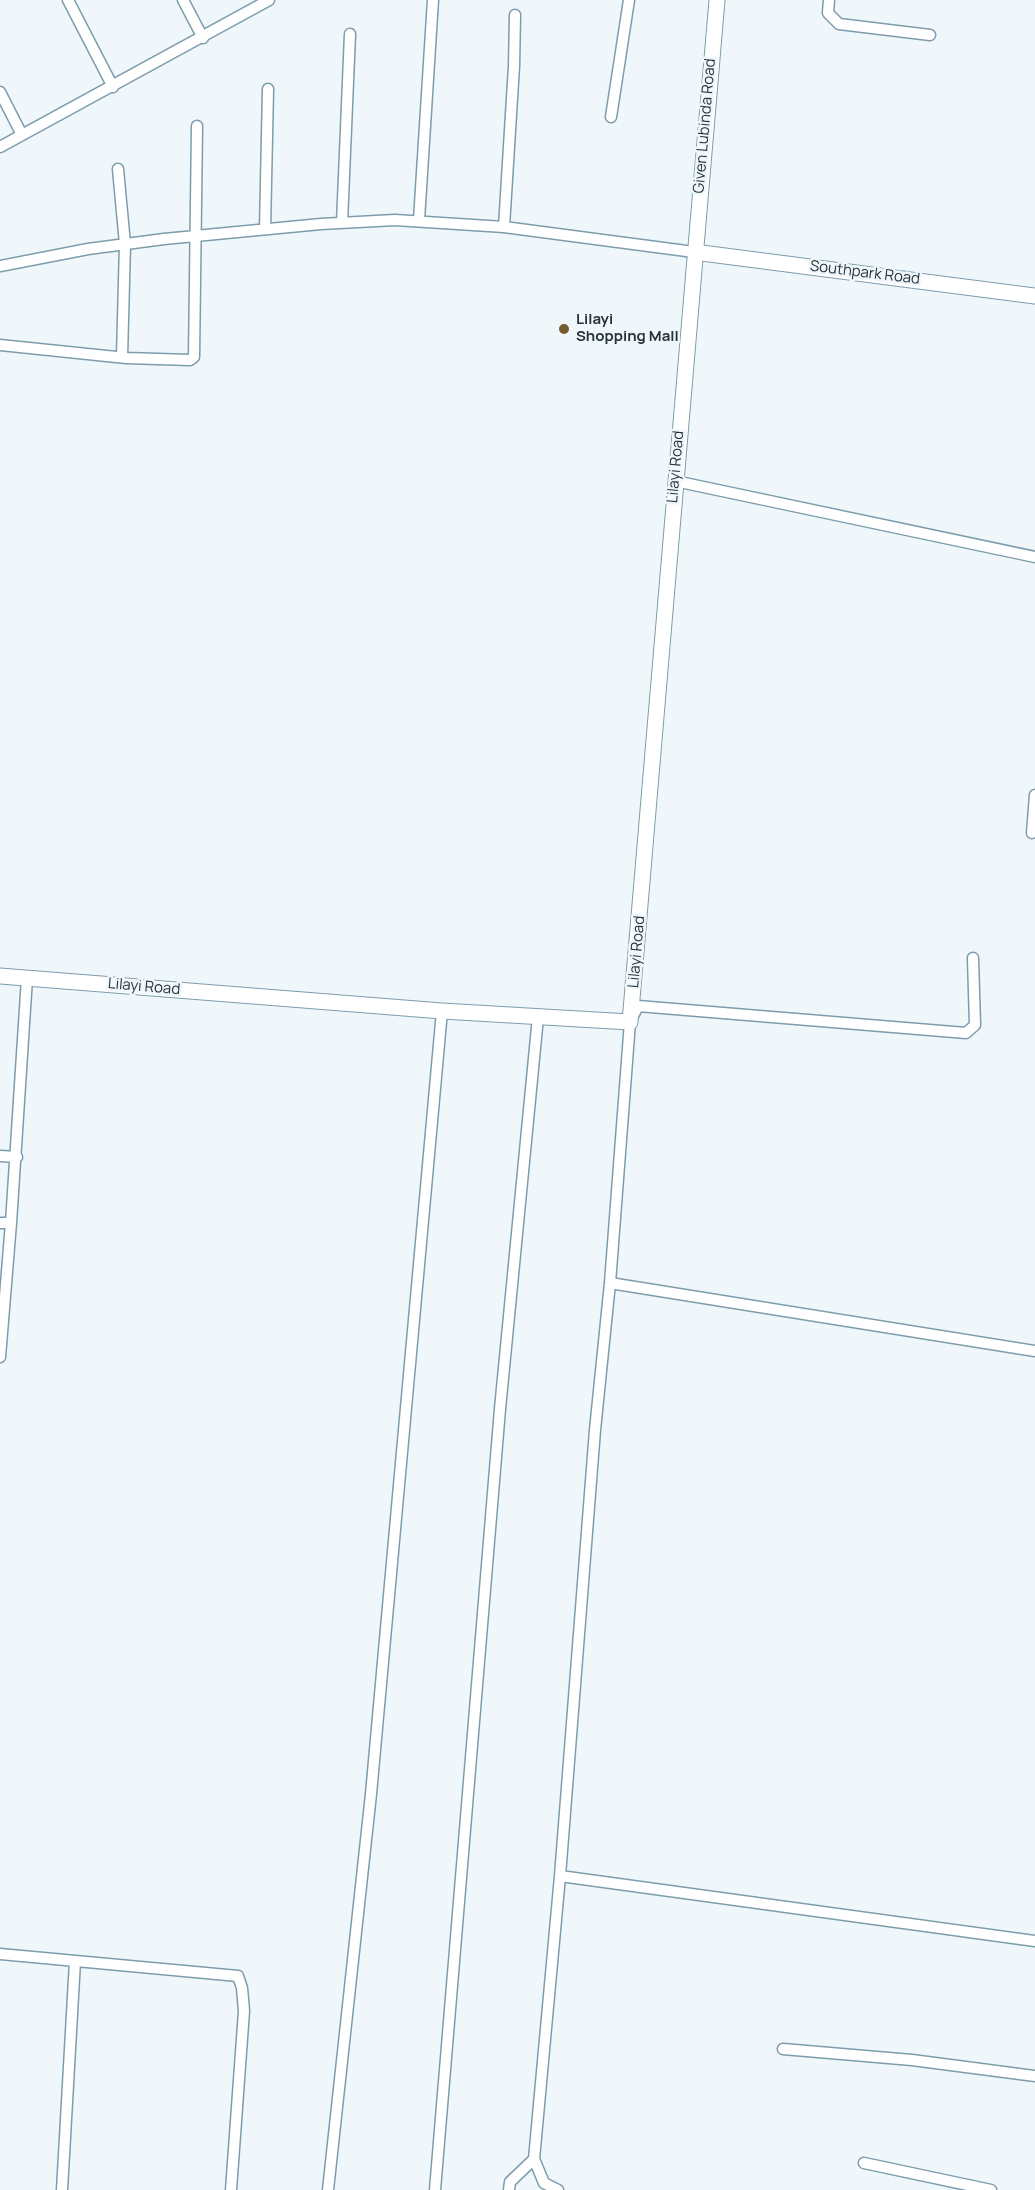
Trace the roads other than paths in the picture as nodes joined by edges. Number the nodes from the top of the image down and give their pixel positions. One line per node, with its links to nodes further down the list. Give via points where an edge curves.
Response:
1 (68, 0): 12 (street)
2 (183, 0): 11 (street)
3 (269, 0): 11 (street)
4 (433, 0): 20 (street)
5 (629, 0): 15 (street)
6 (717, 0): 26 (street, Given Lubinda Road)
7 (829, 0): 10 (street, via 828,13 839,24)
8 (515, 15): 22 (street)
9 (350, 34): 21 (street)
10 (930, 35)
11 (203, 38): 12 (street)
12 (112, 87): 17 (street)
13 (268, 89): 23 (street)
14 (0, 92): 17 (street)
15 (611, 117)
16 (197, 126): 24 (street)
17 (22, 135): 18 (street)
18 (0, 147)
19 (118, 169): 25 (street)
20 (419, 220): 21 (street); 22 (street)
21 (342, 223): 23 (street)
22 (504, 227): 26 (street)
23 (266, 229): 24 (street)
24 (196, 236): 25 (street); 30 (street, via 194,357)
25 (125, 244): 27 (street); 30 (street)
26 (694, 252): 28 (street, Southpark Road); 31 (street, Lilayi Road)
27 (0, 266)
28 (1035, 296)
29 (0, 345): 30 (street)
30 (122, 357)
31 (675, 480): 32 (street); 40 (street, Lilayi Road)
32 (1035, 557)
33 (1035, 795): 34 (street)
34 (1032, 833)
35 (973, 958): 40 (street, via 975,1025 966,1033 638,1006)
36 (0, 976): 37 (street, Lilayi Road)
37 (27, 978): 38 (street, Lilayi Road); 42 (street)
38 (442, 1011): 39 (street, Lilayi Road); 58 (street, via 373,1782)
39 (538, 1017): 40 (street, Lilayi Road); 59 (street, via 500,1409)
40 (630, 1022): 44 (street)
41 (0, 1156): 42 (street)
42 (16, 1157): 43 (street)
43 (5, 1223): 45 (street)
44 (610, 1283): 46 (street); 48 (street)
45 (1, 1327): 47 (street)
46 (1035, 1351)
47 (0, 1357)
48 (560, 1876): 49 (street); 54 (street)
49 (1035, 1941)
50 (0, 1954): 51 (street)
51 (75, 1961): 56 (street); 57 (street, via 238,1976 244,2011)
52 (783, 2049): 53 (street)
53 (1035, 2076)
54 (534, 2159): 60 (street, via 510,2182); 61 (street, via 544,2183)
55 (864, 2163): 62 (street)
56 (62, 2190)
57 (231, 2190)
58 (328, 2190)
59 (435, 2190)
60 (509, 2190)
61 (558, 2190)
62 (991, 2190)

